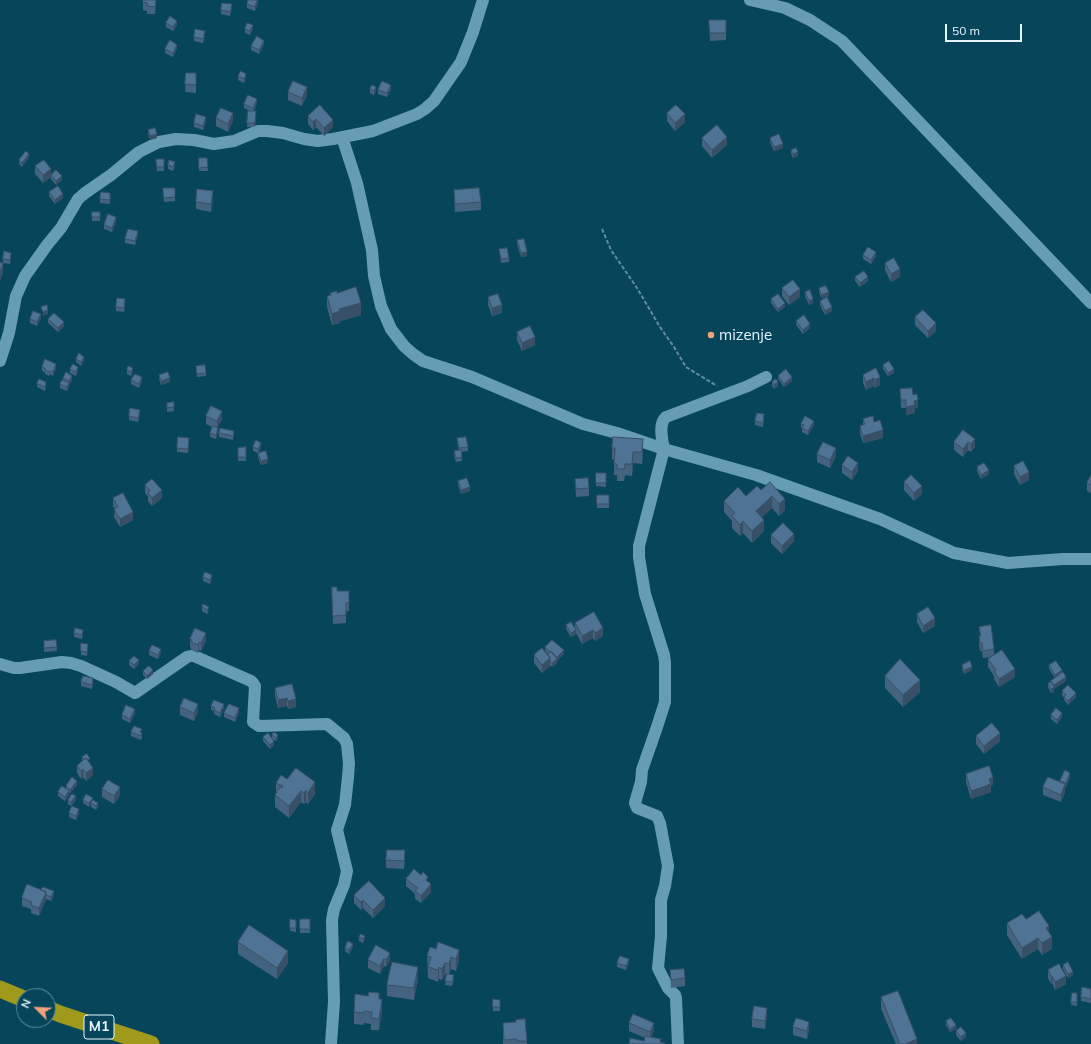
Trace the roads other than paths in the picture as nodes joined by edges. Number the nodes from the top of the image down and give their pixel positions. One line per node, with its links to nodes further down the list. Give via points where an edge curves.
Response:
1 (483, 0): 3 (street, via 461,62 434,101 417,114 393,124)
2 (750, 0): 4 (street, via 785,8 810,20 842,41)
3 (342, 137): 5 (street, via 318,141 304,140 268,131 214,144 176,139 159,142 139,152 78,199 61,228 25,276 16,296 9,333); 7 (street, via 357,183 382,306 391,329 404,346 427,363 472,377 583,424)
4 (1091, 303)
5 (0, 361)
6 (766, 377): 7 (street, via 663,419)
7 (664, 449): 8 (street, via 756,475 873,516 960,555 1008,563 1063,559); 15 (street, via 639,552 645,594 664,655 665,702 642,770 635,803 637,808 657,816 668,866 661,900 658,968 676,998)
8 (1091, 560)
9 (0, 664): 14 (street, via 20,668 71,663 110,679 135,694 187,657 194,656 253,683 253,722 256,725 327,724 344,738 349,763 348,777 345,805 337,830 347,871 332,920 334,1002)
10 (0, 989): 11 (highway)
11 (16, 996)
12 (56, 1012): 13 (highway, M1)
13 (151, 1044)
14 (331, 1044)
15 (678, 1044)

